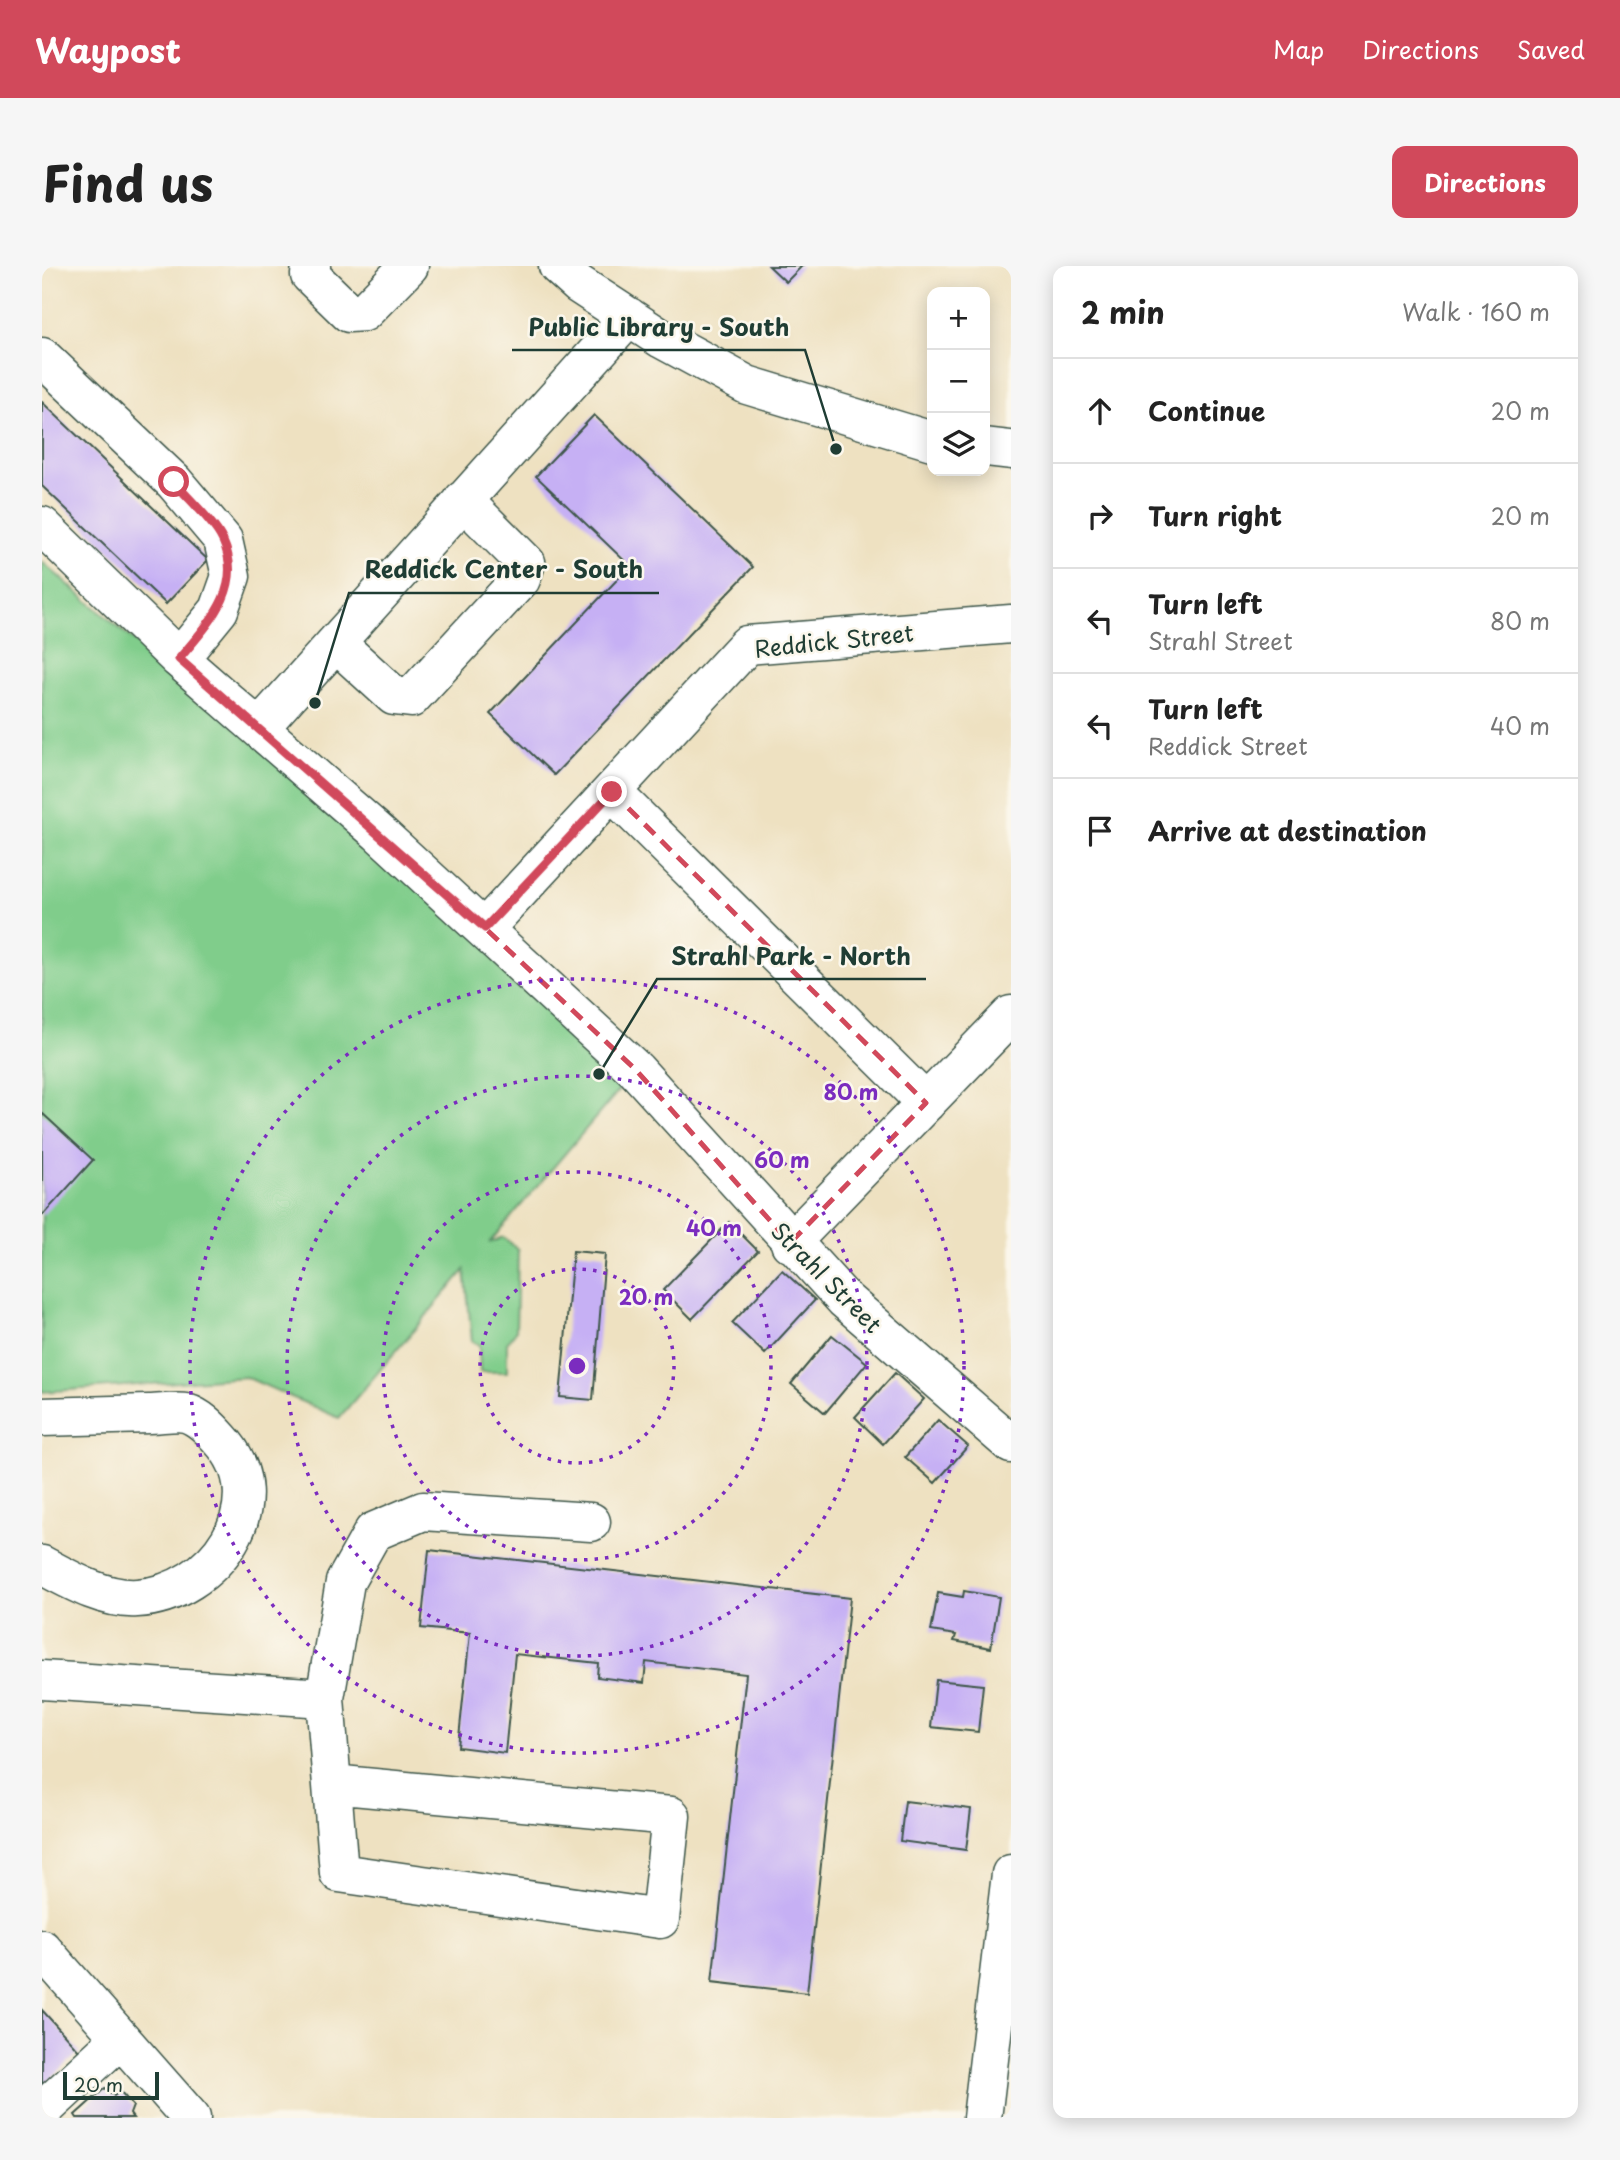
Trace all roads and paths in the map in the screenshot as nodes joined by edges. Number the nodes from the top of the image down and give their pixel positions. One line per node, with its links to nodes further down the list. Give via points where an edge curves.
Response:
1 (311, 266): 2 (street, via 310,275 349,313 365,312)
2 (408, 266)
3 (558, 266): 4 (street)
4 (629, 317): 6 (street, via 747,385); 9 (street)
5 (42, 357): 13 (street, via 174,482 223,540 231,576 219,610)
6 (927, 439)
7 (990, 448): 8 (street)
8 (1011, 450)
9 (463, 500): 12 (street); 12 (street, via 526,562 521,579 411,698 394,696)
10 (42, 526): 13 (street, Strahl Street)
11 (1011, 624): 15 (street, Reddick Street, via 747,645)
12 (336, 643): 14 (street)
13 (179, 659): 14 (street, Strahl Street)
14 (259, 728): 16 (street, Strahl Street)
15 (612, 792): 16 (street, Reddick Street); 18 (street)
16 (485, 928): 19 (street, Strahl Street, via 636,1070)
17 (1011, 1015): 18 (street)
18 (926, 1103): 19 (street)
19 (790, 1243): 21 (street, Strahl Street, via 845,1300)
20 (42, 1417): 23 (street, via 186,1413 208,1425 236,1455 244,1490 240,1523 224,1550 198,1576 173,1590 136,1598 86,1588)
21 (1011, 1444)
22 (590, 1522): 25 (street, via 423,1511 373,1532 345,1582)
23 (42, 1565)
24 (42, 1680): 25 (street)
25 (325, 1698): 26 (street)
26 (332, 1784): 26 (street, via 339,1873 660,1919 671,1816)
27 (1011, 1874): 32 (street)
28 (46, 1962): 29 (street)
29 (120, 2039): 30 (street); 31 (street)
30 (42, 2111)
31 (191, 2118)
32 (982, 2118)

